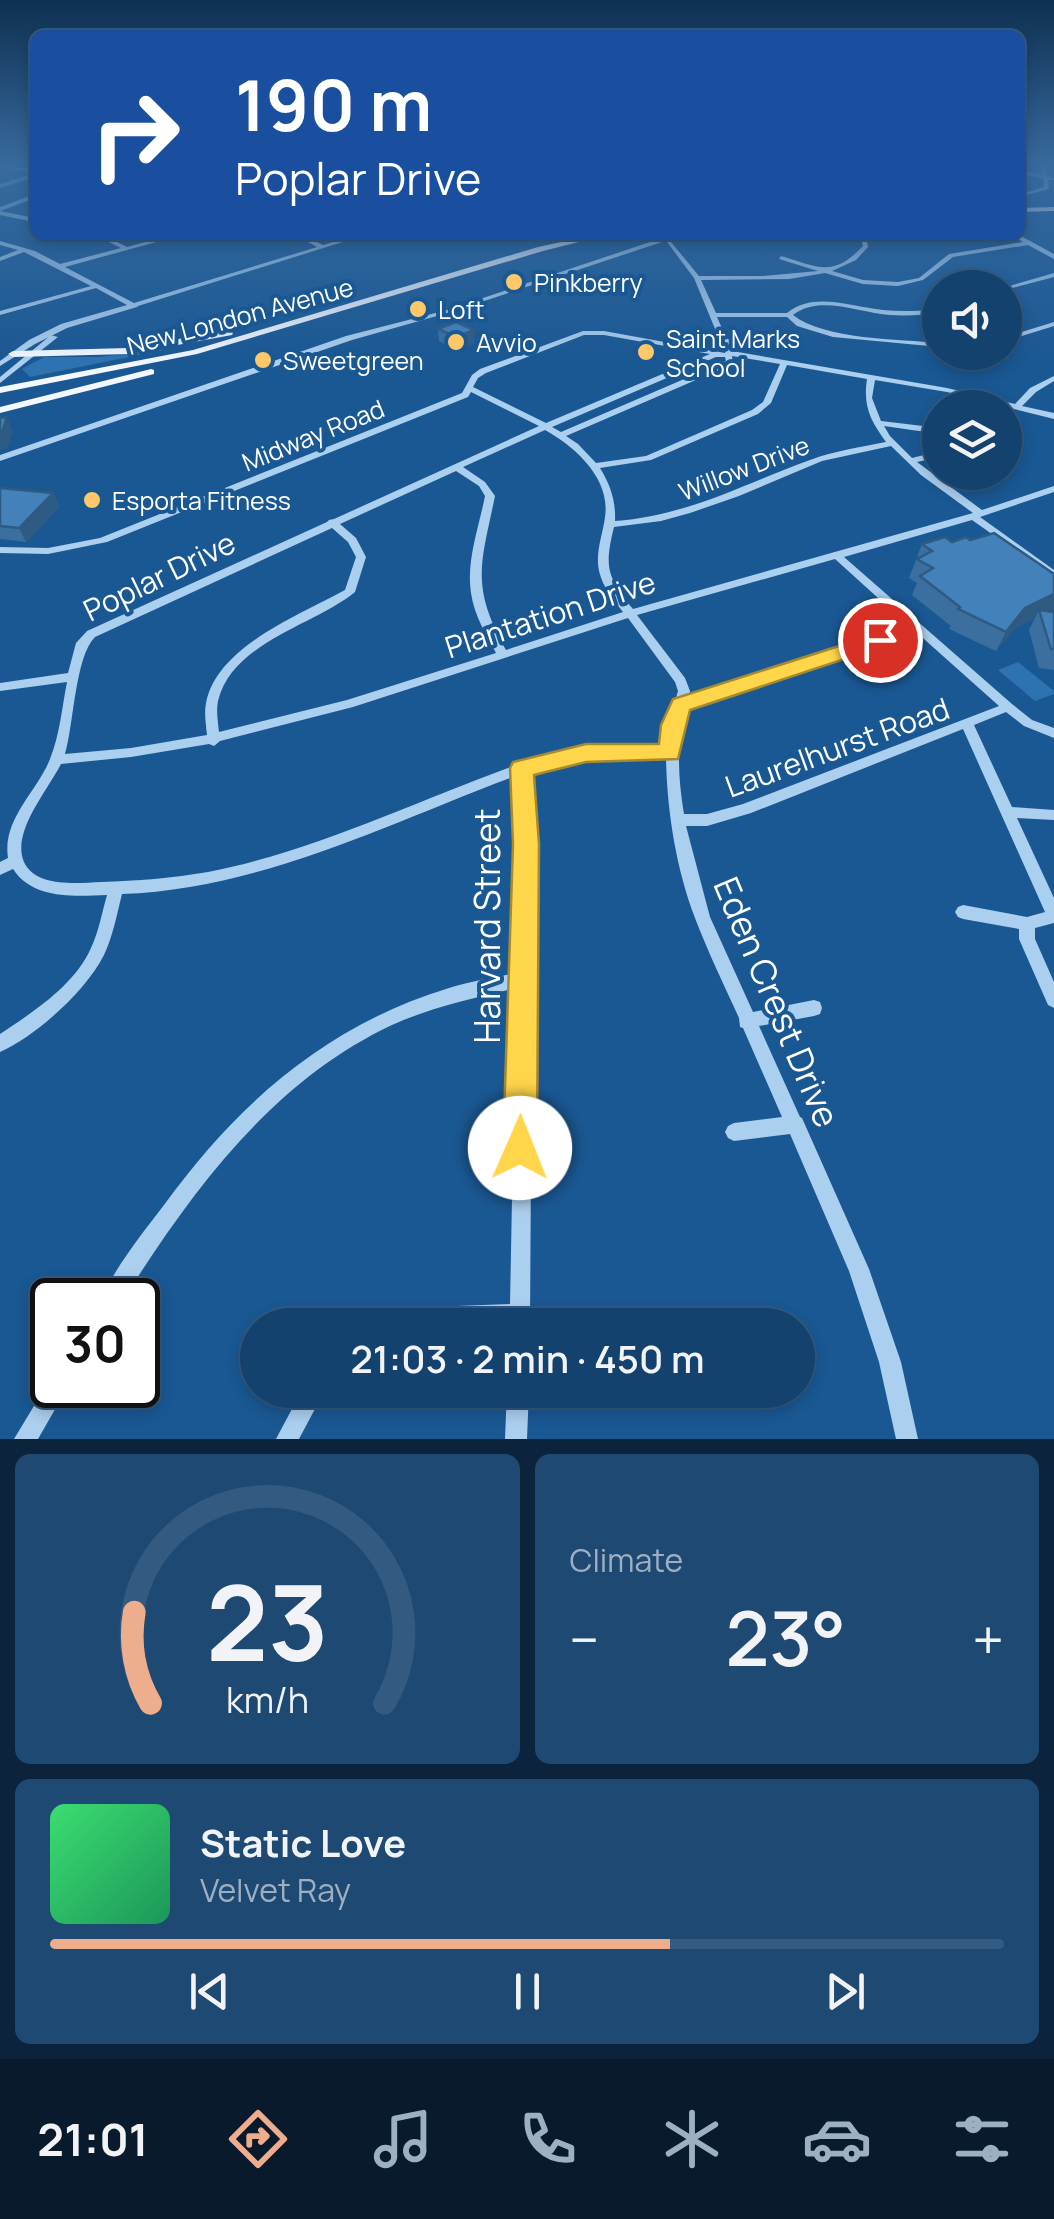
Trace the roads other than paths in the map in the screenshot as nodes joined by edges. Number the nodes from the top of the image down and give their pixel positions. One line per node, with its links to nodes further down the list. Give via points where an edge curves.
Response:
1 (108, 240): 15 (street)
2 (159, 240): 15 (street)
3 (307, 240): 13 (street)
4 (347, 240): 13 (street)
5 (566, 240): 32 (main road, New London Avenue)
6 (582, 240): 34 (main road, New London Avenue)
7 (686, 240): 19 (street)
8 (864, 240): 21 (street, via 860,257)
9 (1023, 240): 12 (street)
10 (669, 241): 19 (street); 50 (street)
11 (0, 243): 14 (street)
12 (1028, 243): 16 (street); 21 (street, via 951,255 907,283 863,282)
13 (322, 248): 26 (street)
14 (25, 249): 17 (street); 20 (street)
15 (127, 249): 20 (street)
16 (1054, 257)
17 (0, 258)
18 (780, 258): 21 (street)
19 (683, 260): 23 (street)
20 (60, 266): 25 (street)
21 (826, 271): 23 (street)
22 (1054, 275): 24 (street)
23 (697, 278): 30 (street)
24 (1022, 283)
25 (96, 286): 26 (street); 29 (street)
26 (134, 306): 28 (street)
27 (922, 311): 31 (street, via 814,304)
28 (112, 313): 37 (street); 42 (street, via 57,329)
29 (0, 314)
30 (716, 315): 31 (street); 36 (street)
31 (789, 315): 38 (street, via 833,335)
32 (301, 318): 39 (main road, via 160,347); 47 (main road, New London Avenue, via 164,354)
33 (1054, 324): 35 (street)
34 (286, 328): 47 (main road, New London Avenue, via 154,362); 54 (main road)
35 (1022, 334)
36 (722, 336): 40 (street); 40 (street, via 728,342)
37 (53, 337): 39 (main road); 41 (street)
38 (922, 343)
39 (86, 352): 41 (main road)
40 (721, 352): 43 (street, Midway Road); 48 (street, Midway Road, via 592,332 483,371); 57 (street, Poplar Drive); 59 (street, via 730,362)
41 (34, 353): 42 (main road); 47 (street)
42 (13, 354): 44 (street)
43 (784, 363): 45 (street, Midway Road); 65 (street, via 768,404 755,412 648,458)
44 (0, 364)
45 (870, 377): 49 (street, Midway Road); 56 (street, via 867,402)
46 (1054, 378): 52 (street)
47 (0, 385)
48 (471, 389): 57 (street); 70 (street, Midway Road, via 103,540 48,551)
49 (939, 390)
50 (177, 396): 51 (street); 61 (street)
51 (200, 396)
52 (1022, 401)
53 (1022, 406): 55 (street, Midway Road)
54 (0, 410)
55 (1054, 416)
56 (877, 423): 58 (street); 60 (street)
57 (544, 427): 59 (street); 64 (street, Poplar Drive)
58 (922, 429)
59 (559, 436): 65 (street)
60 (893, 443): 63 (street); 69 (street, Willow Drive, via 812,462 694,510)
61 (0, 458)
62 (922, 458): 63 (street)
63 (911, 460): 67 (street)
64 (456, 466): 68 (street, Poplar Drive); 75 (street, via 490,496 474,571 475,601)
65 (594, 466): 69 (street, via 610,504)
66 (1052, 492): 67 (street, Plantation Drive)
67 (977, 515): 71 (street, Plantation Drive); 72 (street)
68 (332, 522): 76 (street, Poplar Drive, via 92,634 82,643); 82 (street, via 361,557 350,592 242,654 212,700)
69 (608, 524): 73 (street, via 601,568)
70 (0, 550)
71 (836, 556): 73 (street, Plantation Drive); 74 (street)
72 (1054, 576)
73 (629, 614): 75 (street, Plantation Drive); 78 (street, via 681,681)
74 (917, 627): 78 (street); 79 (street)
75 (502, 656): 82 (street, Plantation Drive)
76 (72, 677): 77 (street); 84 (street, Poplar Drive)
77 (0, 687)
78 (681, 704): 83 (street, Eden Crest Drive)
79 (1008, 707): 80 (street, Laurelhurst Road); 81 (street)
80 (968, 726): 86 (street); 88 (street, Laurelhurst Road, via 746,809)
81 (1054, 733)
82 (214, 741): 84 (street, Plantation Drive)
83 (670, 753): 85 (street, via 586,753); 88 (street, Eden Crest Drive)
84 (56, 760): 89 (street, Poplar Drive, via 21,825)
85 (522, 768): 91 (street, via 243,872); 95 (street, Harvard Street)
86 (1009, 812): 87 (street); 93 (street)
87 (1054, 815)
88 (681, 820): 98 (street, Eden Crest Drive, via 702,917)
89 (16, 861): 90 (street); 91 (street, via 26,876 50,888)
90 (0, 869)
91 (116, 890): 99 (street, via 98,952 85,971)
92 (963, 912): 94 (street)
93 (1054, 915): 94 (street)
94 (1027, 924): 96 (street, via 1027,939)
95 (522, 979): 102 (street, via 420,1003 319,1055 214,1151); 103 (street, Harvard Street)
96 (1054, 1000)
97 (814, 1008): 98 (street)
98 (746, 1020): 100 (street, Eden Crest Drive)
99 (0, 1044)
100 (796, 1124): 101 (street); 110 (street, Eden Crest Drive, via 859,1269)
101 (734, 1132)
102 (126, 1278)
103 (520, 1308)
104 (44, 1408): 107 (street)
105 (304, 1408): 108 (street)
106 (517, 1408): 109 (street)
107 (26, 1439)
108 (287, 1439)
109 (516, 1439)
110 (907, 1439)

